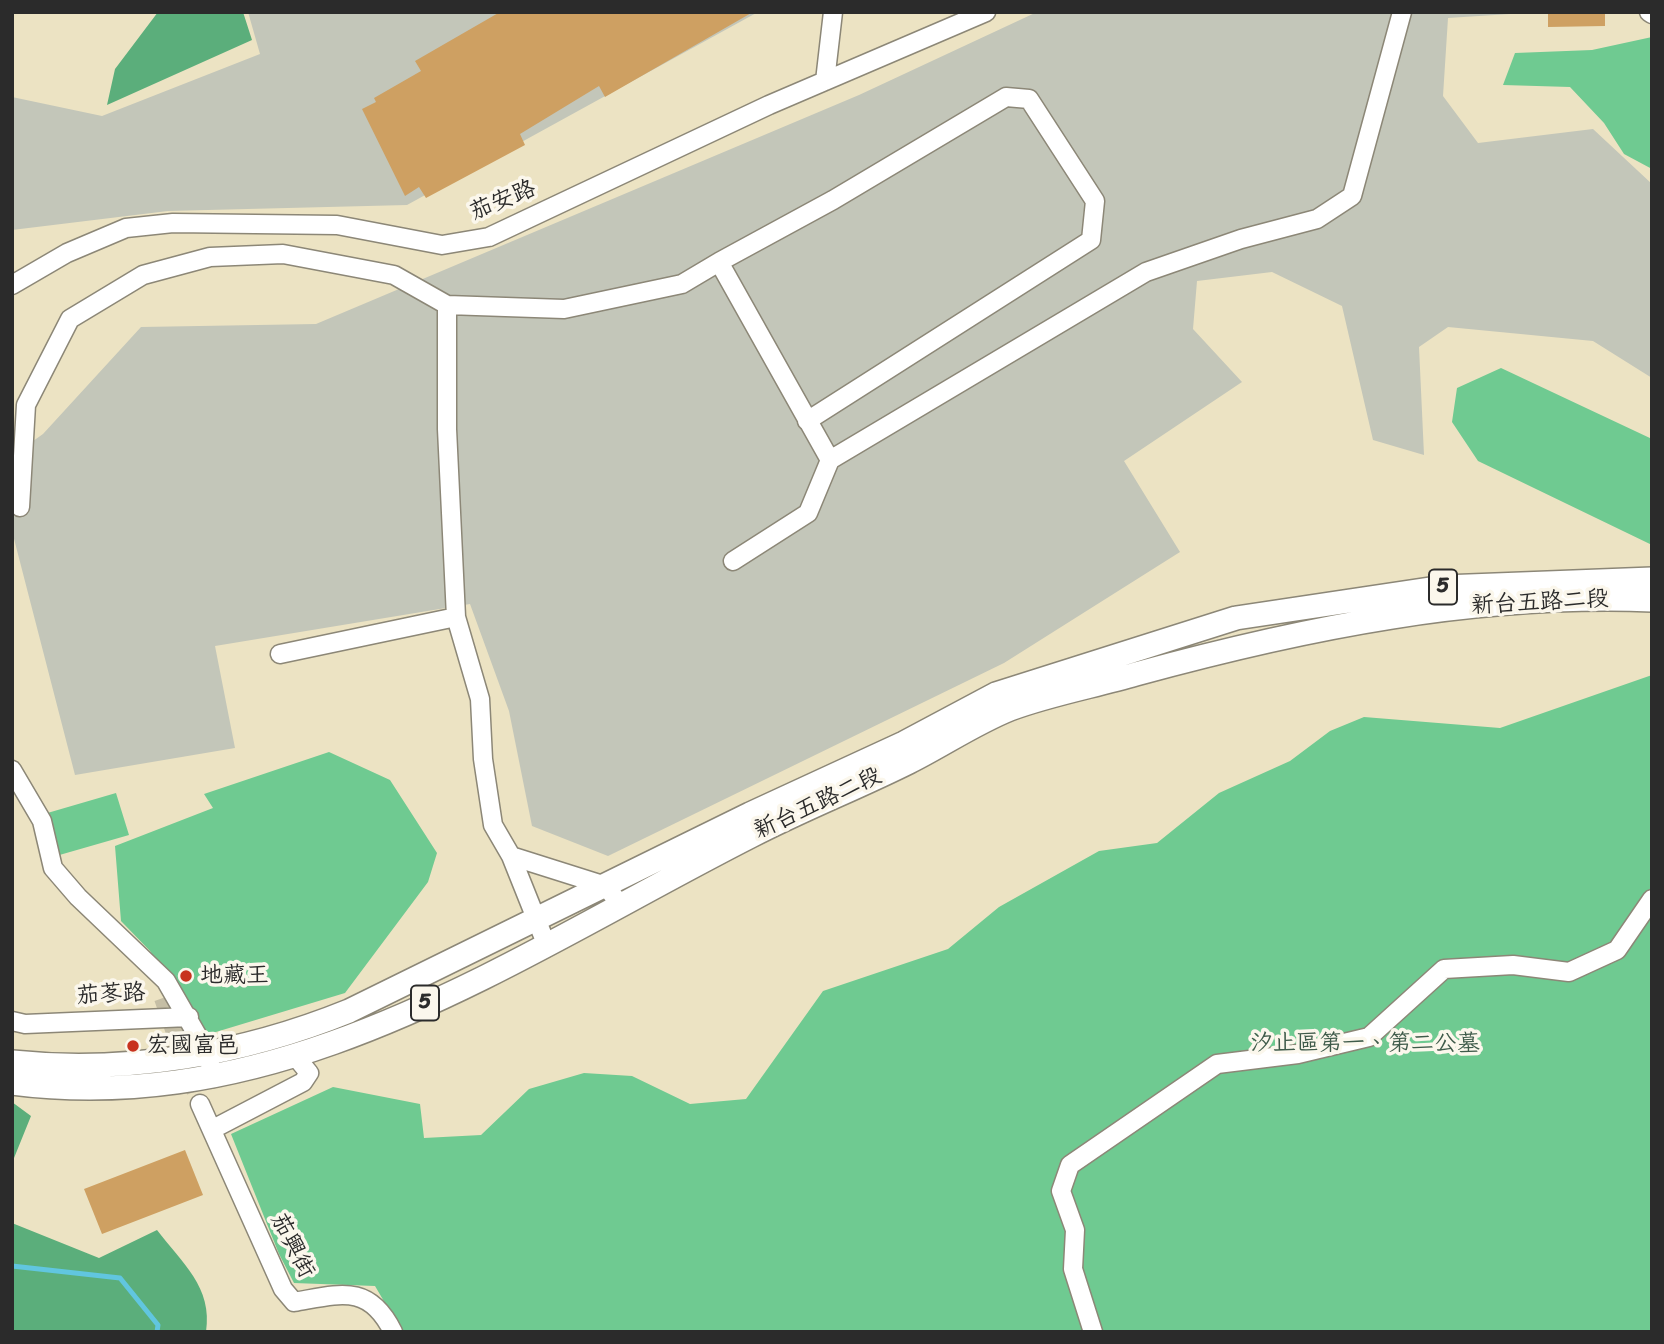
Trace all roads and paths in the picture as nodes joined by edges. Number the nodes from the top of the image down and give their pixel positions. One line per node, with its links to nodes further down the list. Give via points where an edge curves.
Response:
1 (833, 12): 4 (street)
2 (986, 12): 4 (street, 茄安路)
3 (1402, 12): 9 (street, via 1352,196 1317,219 1146,272)
4 (825, 81): 6 (street, 茄安路, via 489,237 442,245 337,225 126,228 94,240)
5 (719, 262): 7 (street, via 682,284 564,309); 8 (street); 8 (street, via 833,201 1006,97 1029,99 1095,201 1091,240)
6 (12, 285)
7 (447, 305): 10 (street, via 394,275 283,254 210,257 142,275 69,319 26,405); 14 (street, via 447,429)
8 (807, 421): 9 (street)
9 (830, 460): 11 (street, via 808,513)
10 (20, 506)
11 (733, 561)
12 (1652, 579): 18 (main road, 新台五路二段 / 5, via 1443,587 1236,618 996,694 904,743)
13 (1652, 600): 20 (main road, 新台五路二段 / 5, via 1592,598 1450,609 1325,627 1238,646 1010,709 752,835)
14 (456, 617): 15 (street); 17 (street, via 480,699 493,825)
15 (280, 654)
16 (12, 770): 22 (street, via 42,821 53,868)
17 (511, 856): 18 (street); 21 (street)
18 (610, 883): 20 (street); 21 (main road, 新台五路二段 / 5)
19 (1652, 898): 35 (street, via 1617,950 1569,972 1513,965 1444,969 1369,1037 1298,1054 1217,1064 1070,1165 1061,1191 1075,1230 1073,1269)
20 (624, 904): 23 (main road, 新台五路二段 / 5)
21 (539, 919): 23 (street); 27 (main road, 新台五路二段 / 5, via 327,1020)
22 (121, 936): 24 (street); 25 (street, via 166,981)
23 (547, 946): 28 (main road, 新台五路二段 / 5, via 358,1035)
24 (163, 998)
25 (189, 1017): 26 (street, 茄苳路); 27 (street)
26 (12, 1021)
27 (208, 1054): 29 (main road, 新台五路二段 / 5, via 81,1066); 30 (street)
28 (296, 1057): 30 (main road, 新台五路二段 / 5); 33 (street, via 309,1073 303,1082)
29 (12, 1062)
30 (212, 1078): 31 (main road, 新台五路二段 / 5, via 101,1089)
31 (12, 1083)
32 (200, 1104): 33 (street, 茄興街)
33 (213, 1129): 34 (street, 茄興街, via 283,1289 294,1302 358,1295 384,1312)
34 (393, 1332)
35 (1093, 1332)

